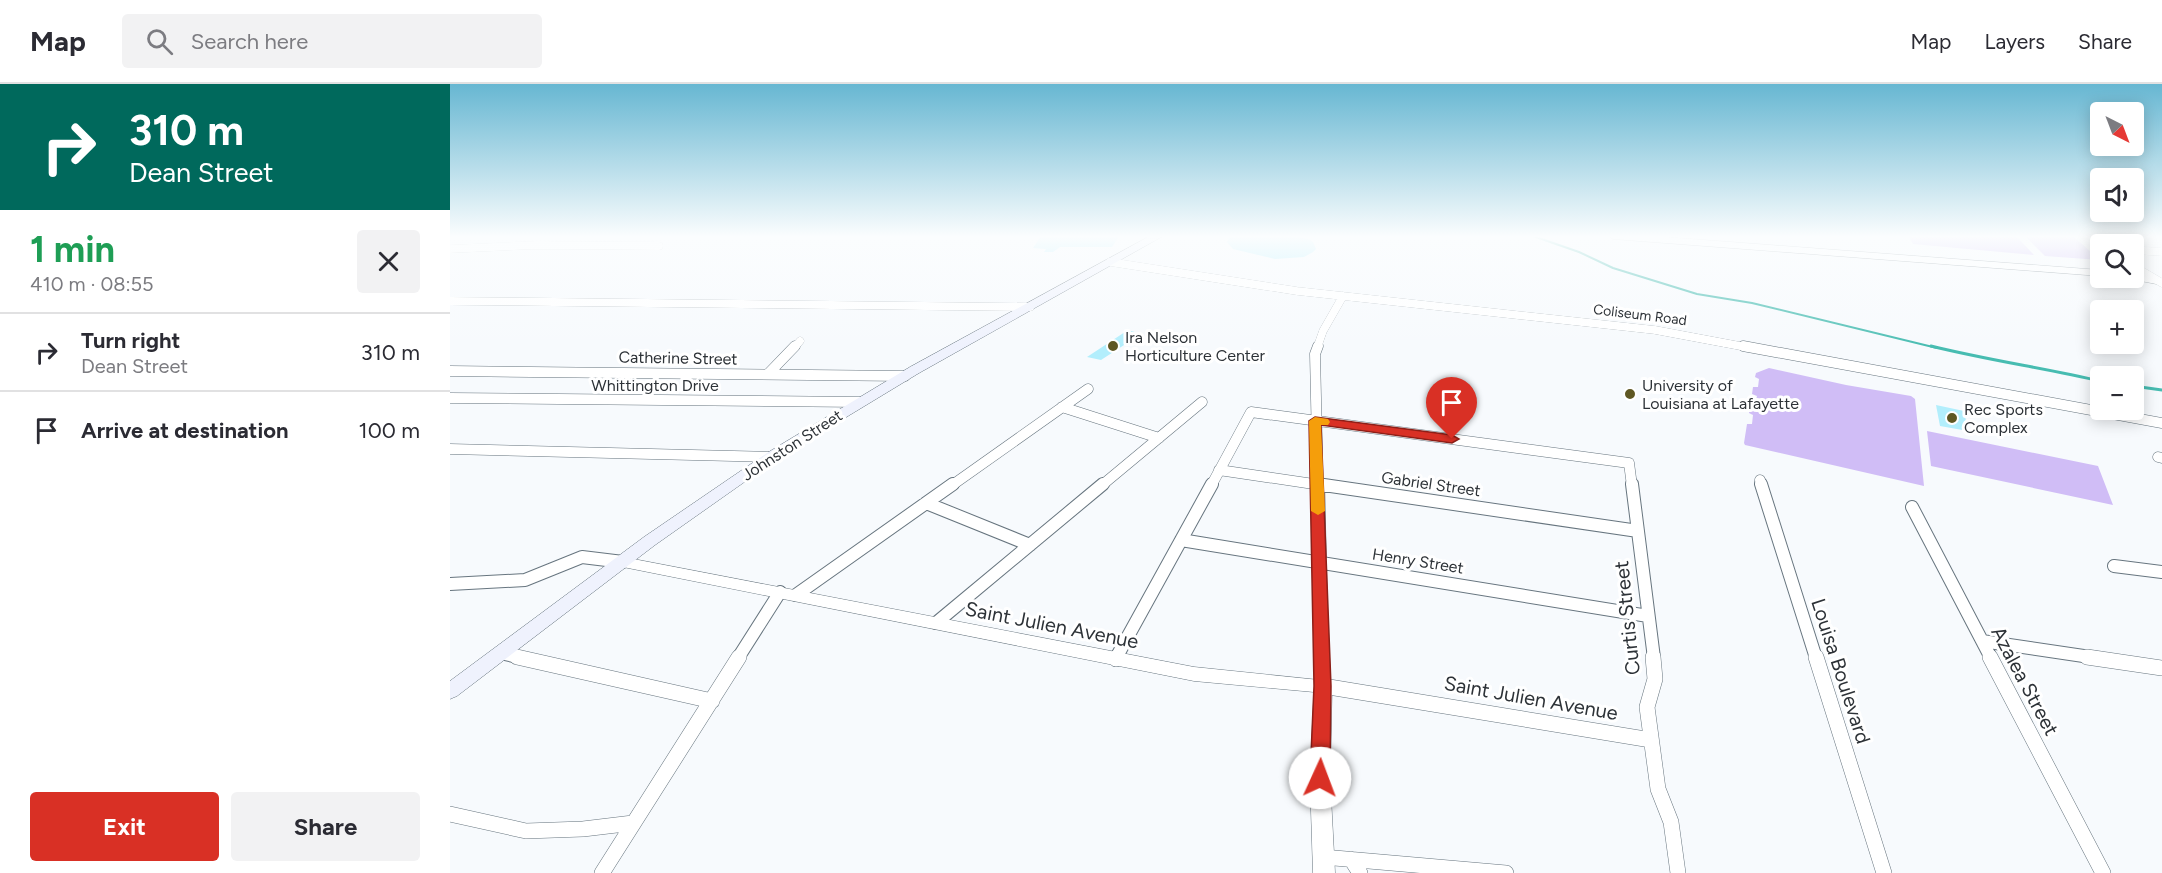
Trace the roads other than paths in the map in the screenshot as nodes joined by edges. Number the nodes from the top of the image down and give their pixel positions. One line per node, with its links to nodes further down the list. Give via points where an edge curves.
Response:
1 (1090, 273): 10 (main road, Johnston Street)
2 (1176, 273): 6 (street, Coliseum Road)
3 (2144, 273): 5 (street)
4 (2144, 278): 5 (street)
5 (2161, 280)
6 (1343, 296): 20 (street, via 1315,354); 21 (street, Coliseum Road, via 1655,330)
7 (450, 301): 8 (street)
8 (556, 304): 9 (street); 10 (street)
9 (450, 306)
10 (1027, 308): 14 (main road, Johnston Street)
11 (800, 341): 13 (street)
12 (450, 371): 13 (street, Catherine Street)
13 (768, 374): 14 (street, Catherine Street)
14 (905, 376): 17 (main road, Johnston Street)
15 (1088, 389): 19 (street)
16 (450, 398): 17 (street, Whittington Drive)
17 (860, 402): 24 (main road, Johnston Street)
18 (1202, 402): 22 (street)
19 (1062, 407): 22 (street); 28 (street)
20 (1315, 421): 25 (street, via 1251,412); 27 (street); 30 (street, Curtis Street, via 1629,463)
21 (2162, 423)
22 (1159, 438): 32 (street)
23 (450, 449): 24 (street)
24 (771, 457): 33 (main road, Johnston Street)
25 (1219, 470): 27 (street, Gabriel Street); 31 (street)
26 (1760, 480): 56 (street, Louisa Boulevard)
27 (1317, 484): 30 (street, Gabriel Street); 34 (street)
28 (926, 503): 32 (street); 38 (street)
29 (1912, 507): 41 (street, Azalea Street)
30 (1638, 531): 39 (street, Curtis Street)
31 (1181, 540): 34 (street, Henry Street); 43 (street)
32 (1030, 545): 40 (street)
33 (623, 562): 37 (street, Saint Julien Avenue, via 582,557 525,580); 38 (street, Saint Julien Avenue); 42 (main road, Johnston Street)
34 (1319, 562): 39 (street, Henry Street); 45 (street)
35 (2114, 566): 36 (street)
36 (2162, 572)
37 (450, 584)
38 (788, 593): 40 (street, Saint Julien Avenue); 47 (street)
39 (1648, 616): 48 (street, Curtis Street, via 1655,669 1647,707)
40 (936, 623): 43 (street, Saint Julien Avenue)
41 (1982, 641): 44 (street); 57 (street, Azalea Street)
42 (500, 653): 46 (main road, Johnston Street); 47 (street)
43 (1116, 659): 45 (street, Saint Julien Avenue, via 1194,674)
44 (2162, 668)
45 (1323, 686): 48 (street, Saint Julien Avenue); 51 (street)
46 (450, 691)
47 (712, 701): 50 (street)
48 (1651, 740): 55 (street, Curtis Street, via 1658,789 1671,822)
49 (450, 814): 50 (street, via 526,831)
50 (633, 823): 53 (street)
51 (1323, 865): 52 (street)
52 (1355, 866): 54 (street)
53 (602, 873)
54 (1506, 873)
55 (1678, 873)
56 (1884, 873)
57 (2103, 873)

